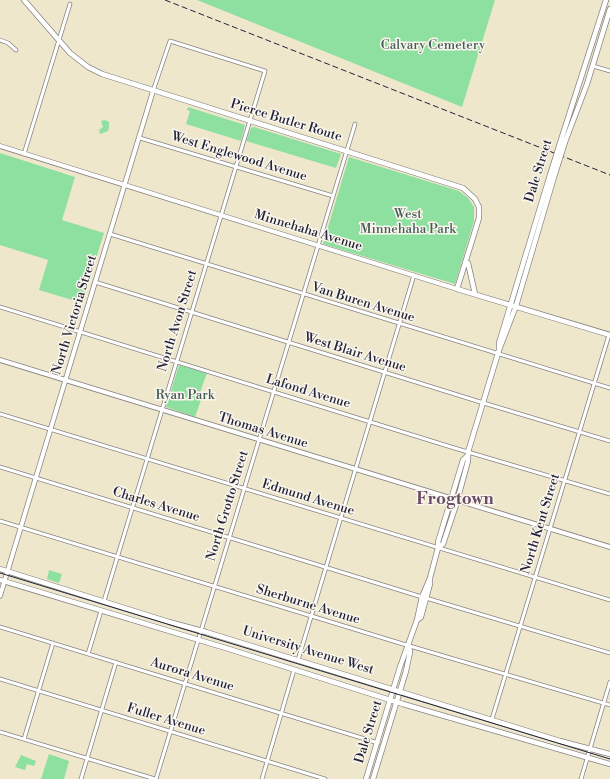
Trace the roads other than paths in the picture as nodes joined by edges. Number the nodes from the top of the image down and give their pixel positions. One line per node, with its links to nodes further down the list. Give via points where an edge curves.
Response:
1 (24, 0): 9 (main road, Pierce Butler Route)
2 (606, 0): 5 (main road, Dale Street)
3 (70, 4): 9 (street)
4 (610, 9): 6 (main road, Dale Street)
5 (602, 15): 6 (street); 17 (main road, Dale Street)
6 (609, 17): 11 (main road, Dale Street)
7 (0, 40): 10 (street)
8 (170, 41): 13 (street, North Victoria Street); 14 (street, North Avon Street, via 265,71)
9 (59, 42): 13 (main road, Pierce Butler Route, via 95,71); 20 (street)
10 (16, 50)
11 (592, 66): 12 (street); 17 (main road, Dale Street)
12 (610, 71)
13 (154, 91): 14 (main road, Pierce Butler Route); 16 (street, North Victoria Street)
14 (250, 121): 19 (main road, Pierce Butler Route); 21 (street, North Avon Street)
15 (355, 124): 19 (street, North Grotto Street)
16 (140, 138): 21 (street, West Englewood Avenue); 23 (street, North Victoria Street)
17 (563, 141): 22 (main road, Dale Street, bridge)
18 (0, 146): 20 (street, Minnehaha Avenue)
19 (347, 151): 24 (street, North Grotto Street); 28 (main road, Pierce Butler Route, via 459,187 470,193 478,204 480,213)
20 (24, 154): 23 (street, Minnehaha Avenue)
21 (236, 167): 24 (street, West Englewood Avenue); 25 (street, North Avon Street)
22 (552, 176): 35 (main road, Dale Street); 36 (main road, Dale Street)
23 (125, 186): 25 (street, Minnehaha Avenue); 26 (street, North Victoria Street)
24 (333, 196): 27 (street, North Grotto Street)
25 (221, 216): 27 (street, Minnehaha Avenue); 29 (street, North Avon Street)
26 (110, 234): 29 (street, Van Buren Avenue); 31 (street, North Victoria Street)
27 (318, 246): 30 (street, Minnehaha Avenue); 33 (street, North Grotto Street)
28 (467, 258): 32 (main road, Pierce Butler Route); 34 (main road)
29 (206, 264): 33 (street, Van Buren Avenue); 38 (street, North Avon Street)
30 (414, 275): 32 (street, Minnehaha Avenue); 39 (street)
31 (95, 282): 38 (street, West Blair Avenue); 40 (street, North Victoria Street)
32 (457, 289): 34 (main road, Minnehaha Avenue)
33 (303, 294): 39 (street, Van Buren Avenue); 42 (street, North Grotto Street)
34 (475, 294): 35 (main road, Minnehaha Avenue)
35 (510, 304): 36 (main road, Minnehaha Avenue); 43 (main road, Dale Street, via 498,343)
36 (516, 306): 41 (main road, Minnehaha Avenue); 43 (main road, Dale Street)
37 (0, 307): 40 (street, Lafond Avenue)
38 (191, 313): 42 (street, West Blair Avenue); 45 (street, North Avon Street)
39 (399, 324): 43 (street, Van Buren Avenue); 46 (street)
40 (80, 331): 45 (street, Lafond Avenue); 47 (street, North Victoria Street)
41 (609, 335): 48 (street, North Kent Street)
42 (288, 343): 46 (street, West Blair Avenue); 50 (street, North Grotto Street)
43 (498, 352): 48 (street, Van Buren Avenue); 51 (main road, Dale Street)
44 (0, 360): 47 (street, Thomas Avenue)
45 (177, 362): 50 (street, Lafond Avenue); 52 (street, North Avon Street)
46 (384, 373): 51 (street, West Blair Avenue); 54 (street)
47 (65, 380): 52 (street, Thomas Avenue); 55 (street, North Victoria Street)
48 (594, 383): 49 (street, Van Buren Avenue); 56 (street, North Kent Street)
49 (610, 388)
50 (273, 391): 54 (street, Lafond Avenue); 57 (street, North Grotto Street)
51 (483, 403): 56 (street, West Blair Avenue); 59 (main road, Dale Street)
52 (162, 410): 57 (street, Thomas Avenue); 60 (street, North Avon Street)
53 (0, 414): 55 (street, Edmund Avenue)
54 (369, 421): 59 (street, Lafond Avenue); 62 (street)
55 (50, 430): 60 (street, Edmund Avenue); 63 (street, North Victoria Street)
56 (579, 432): 58 (street, West Blair Avenue); 64 (street, North Kent Street)
57 (259, 440): 62 (street, Thomas Avenue); 65 (street, North Grotto Street)
58 (610, 441)
59 (467, 454): 64 (street, Lafond Avenue); 67 (main road, Dale Street); 68 (main road, Dale Street, via 468,462)
60 (147, 459): 65 (street, Edmund Avenue); 69 (street, North Avon Street)
61 (0, 468): 63 (street, Charles Avenue)
62 (355, 470): 67 (street, Thomas Avenue); 70 (street)
63 (36, 478): 69 (street, Charles Avenue); 72 (street, North Victoria Street)
64 (565, 480): 66 (street, Lafond Avenue); 73 (street, North Kent Street)
65 (244, 489): 70 (street, Edmund Avenue); 74 (street, North Grotto Street)
66 (610, 494)
67 (452, 499): 68 (street, Thomas Avenue); 76 (main road, Dale Street)
68 (458, 501): 73 (street, Thomas Avenue); 76 (main road, Dale Street, via 443,544)
69 (132, 508): 74 (street, Charles Avenue); 77 (street, North Avon Street)
70 (340, 518): 76 (street, Edmund Avenue); 78 (street)
71 (0, 521): 72 (street, Sherburne Avenue)
72 (21, 527): 77 (street, Sherburne Avenue); 80 (street, North Victoria Street)
73 (550, 529): 75 (street, Thomas Avenue); 81 (street, North Kent Street)
74 (229, 538): 78 (street, Charles Avenue); 83 (street, North Grotto Street)
75 (610, 547)
76 (438, 548): 81 (street, Edmund Avenue); 85 (main road, Dale Street)
77 (118, 557): 83 (street, Sherburne Avenue); 87 (street, North Avon Street)
78 (325, 567): 85 (street, Charles Avenue); 89 (street)
79 (0, 569): 80 (main road, University Avenue West)
80 (8, 571): 82 (street, North Victoria Street); 87 (main road, University Avenue West)
81 (535, 577): 86 (street, Edmund Avenue); 90 (street, North Kent Street)
82 (2, 581): 84 (street, North Victoria Street); 88 (main road, University Avenue West)
83 (214, 586): 89 (street, Sherburne Avenue); 92 (street, North Grotto Street)
84 (0, 596)
85 (424, 597): 90 (street, Charles Avenue); 95 (main road, Dale Street, via 420,617)
86 (610, 600)
87 (104, 601): 92 (main road, University Avenue West)
88 (101, 611): 93 (main road, University Avenue West); 97 (street)
89 (311, 616): 95 (street, Sherburne Avenue); 98 (street)
90 (521, 626): 96 (street, Charles Avenue); 101 (street, North Kent Street)
91 (0, 627): 94 (street, Aurora Avenue)
92 (201, 630): 93 (street, North Grotto Street); 98 (main road, University Avenue West)
93 (198, 641): 100 (main road, University Avenue West); 104 (street, North Grotto Street)
94 (53, 643): 97 (street, Aurora Avenue); 106 (street)
95 (409, 646): 101 (street, Sherburne Avenue); 105 (main road, Dale Street); 107 (main road, Dale Street, via 409,658)
96 (610, 653)
97 (88, 654): 99 (street, Aurora Avenue)
98 (298, 660): 105 (main road, University Avenue West)
99 (116, 662): 104 (street, Aurora Avenue); 112 (street)
100 (294, 670): 108 (main road, University Avenue West); 113 (street)
101 (506, 674): 110 (street, Sherburne Avenue); 114 (street, North Kent Street)
102 (0, 679): 106 (street, Fuller Avenue)
103 (610, 682): 110 (street)
104 (185, 683): 113 (street, Aurora Avenue); 116 (street, North Grotto Street)
105 (394, 689): 107 (main road, University Avenue West); 108 (main road, Dale Street)
106 (39, 691): 112 (street, Fuller Avenue); 117 (street)
107 (400, 691): 109 (main road, Dale Street); 114 (main road, University Avenue West)
108 (390, 700): 109 (main road, University Avenue West); 118 (main road, Dale Street)
109 (397, 702): 122 (main road, University Avenue West); 130 (main road, Dale Street)
110 (604, 704): 111 (street, Sherburne Avenue); 119 (street)
111 (610, 705)
112 (102, 710): 116 (street, Fuller Avenue); 121 (street)
113 (281, 713): 118 (street, Aurora Avenue); 123 (street)
114 (492, 719): 119 (main road, University Avenue West)
115 (0, 732): 117 (street)
116 (170, 732): 123 (street, Fuller Avenue); 126 (street, North Grotto Street)
117 (24, 739): 121 (street)
118 (378, 743): 129 (main road, Dale Street)
119 (590, 748): 120 (main road, University Avenue West); 122 (street)
120 (610, 754)
121 (87, 758): 125 (street); 126 (street)
122 (587, 759): 124 (main road, University Avenue West); 131 (street)
123 (267, 761): 127 (street); 128 (street, Fuller Avenue)
124 (610, 764)
125 (81, 779)
126 (155, 779)
127 (262, 779)
128 (326, 779)
129 (366, 779)
130 (373, 779)
131 (581, 779)

